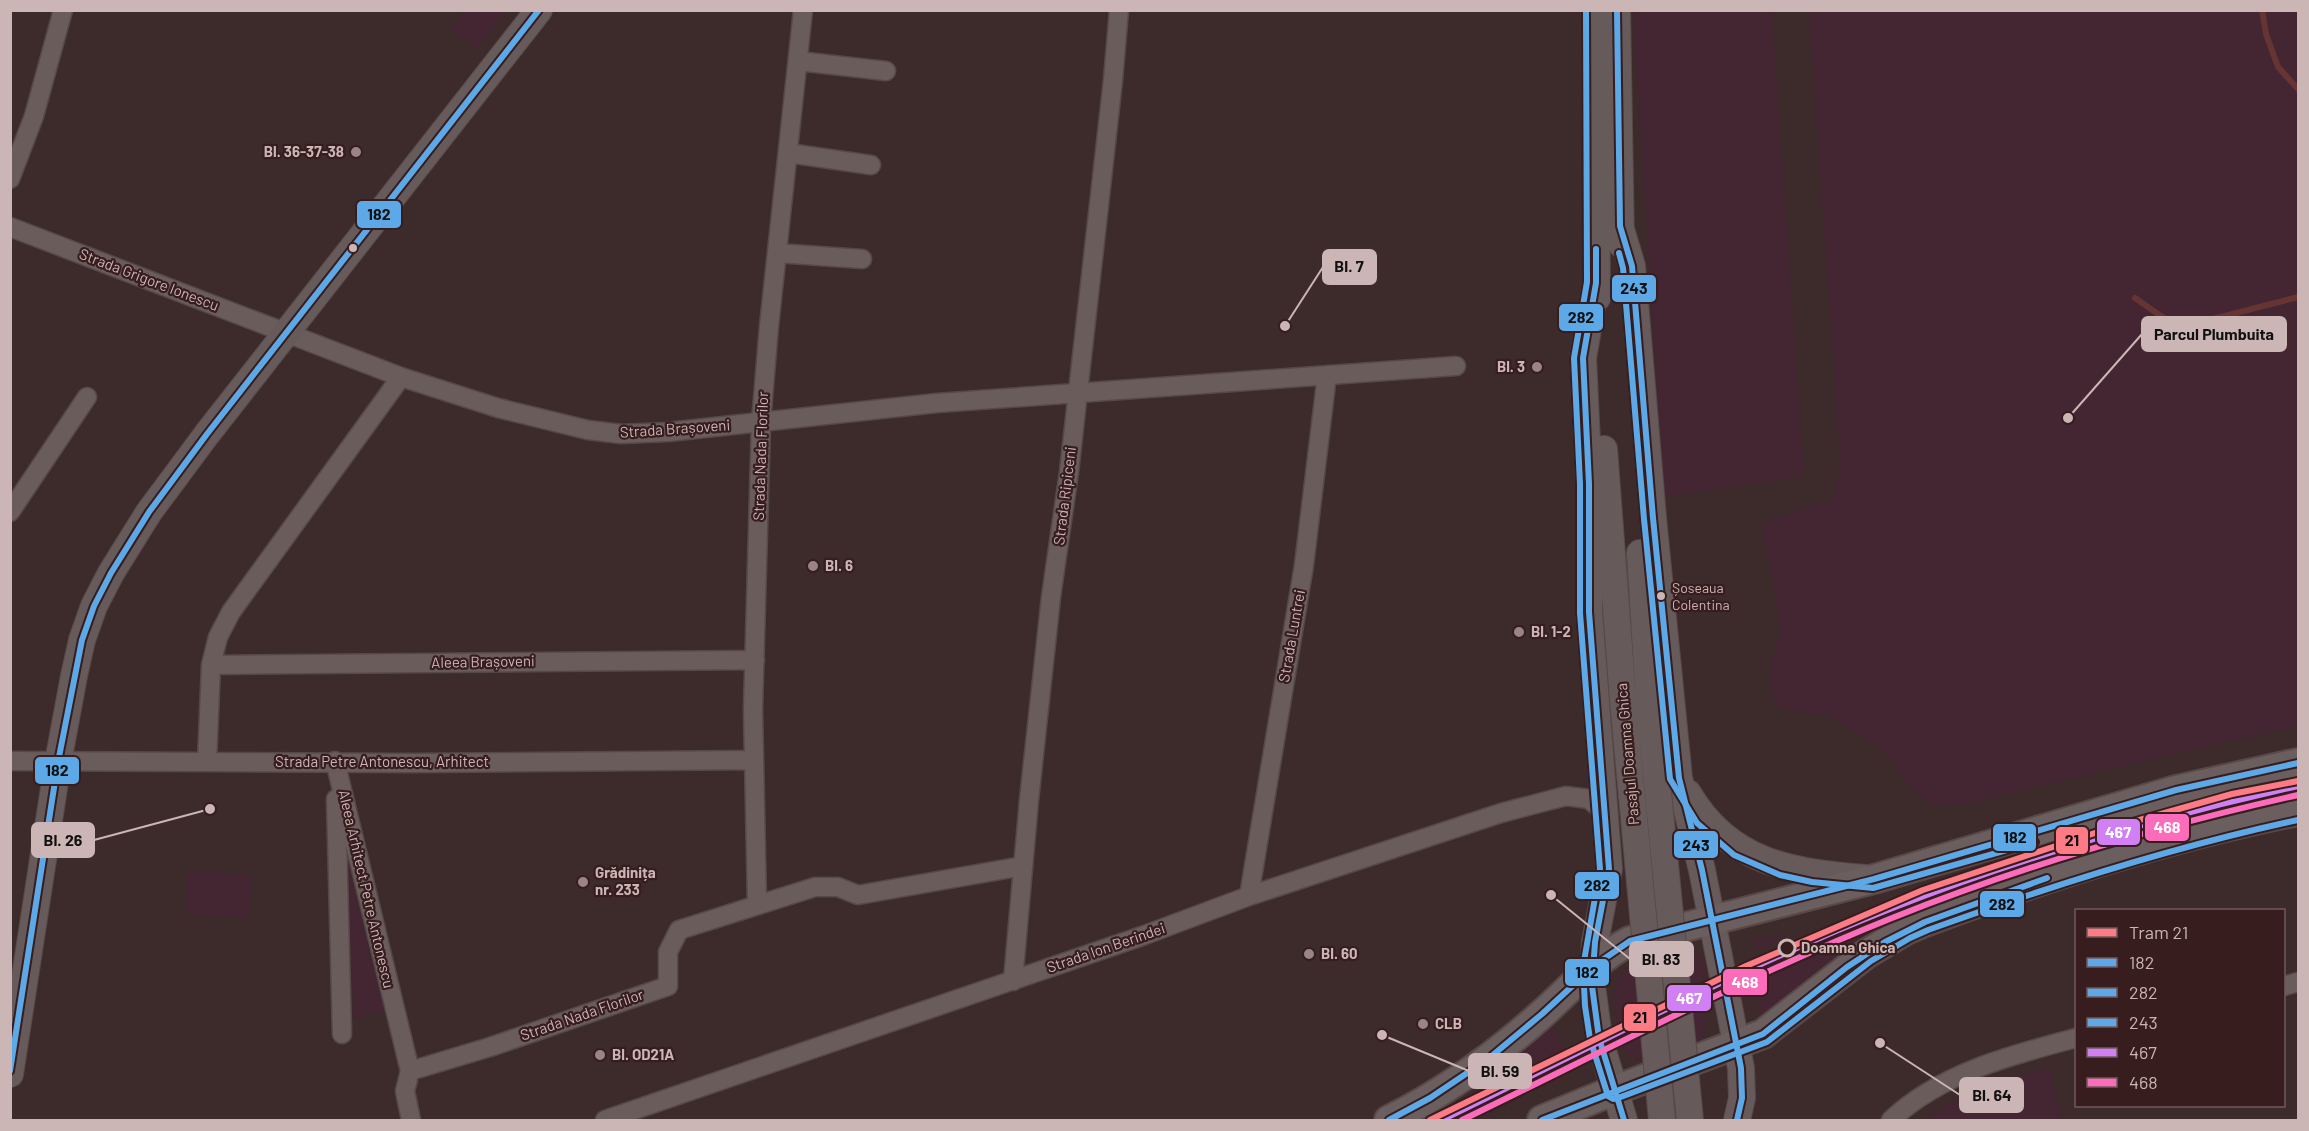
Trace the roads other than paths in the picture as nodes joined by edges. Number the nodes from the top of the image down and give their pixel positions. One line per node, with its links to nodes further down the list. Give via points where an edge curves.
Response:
1 (63, 10): 11 (street, via 34,116)
2 (539, 10): 17 (main road)
3 (803, 10): 7 (street, Strada Nada Florilor)
4 (1119, 10): 21 (street, Strada Ripiceni)
5 (1595, 10): 16 (main road)
6 (1617, 10): 12 (main road)
7 (798, 61): 8 (street); 9 (street, Strada Nada Florilor)
8 (886, 71)
9 (788, 153): 10 (street); 14 (street, Strada Nada Florilor)
10 (871, 165)
11 (10, 179)
12 (1620, 226): 33 (main road, via 1632,266); 55 (main road, Pasajul Doamna Ghica, bridge, via 1649,700)
13 (10, 227): 17 (street, Strada Grigore Ionescu)
14 (777, 253): 15 (street); 23 (street, Strada Nada Florilor)
15 (862, 260)
16 (1596, 283): 35 (main road, via 1583,358 1589,484 1589,612); 54 (main road, Pasajul Doamna Ghica, bridge, via 1623,700)
17 (287, 332): 20 (street, Strada Brașoveni); 30 (main road, via 149,512 111,573 82,640)
18 (1456, 366): 19 (street)
19 (1327, 375): 21 (street); 38 (street, Strada Luntrei, via 1304,565)
20 (401, 377): 23 (street, Strada Brașoveni, via 498,408 588,430 621,434); 26 (street, via 231,612)
21 (1078, 392): 23 (street, Strada Brașoveni); 36 (street, Strada Ripiceni, via 1051,597)
22 (87, 398): 24 (street)
23 (761, 423): 25 (street, Strada Nada Florilor)
24 (10, 512)
25 (755, 660): 26 (street, Aleea Brașoveni); 27 (street, Strada Nada Florilor)
26 (211, 665): 31 (street)
27 (754, 760): 29 (street, Strada Petre Antonescu, Arhitect); 39 (street, Strada Nada Florilor)
28 (10, 761): 30 (street, Strada Petre Antonescu, Arhitect)
29 (335, 761): 31 (street, Strada Petre Antonescu, Arhitect); 43 (street, Aleea Arhitect Petre Antonescu); 46 (street, Aleea Arhitect Petre Antonescu)
30 (58, 762): 31 (street, Strada Petre Antonescu, Arhitect); 47 (main road)
31 (207, 762)
32 (2298, 763): 37 (main road, via 2176,790)
33 (1679, 778): 37 (main road, via 1704,817 1739,848 1784,867); 40 (main road)
34 (2298, 811): 45 (main road, via 2195,834 2085,865 1925,922 1866,954 1763,1034)
35 (1605, 813): 38 (street, Strada Ion Berindei, via 1589,799 1566,796 1502,813); 41 (main road, via 1608,877)
36 (1023, 866): 39 (street, Strada Nada Florilor, via 858,895 838,887 815,887); 42 (street, Strada Ripiceni)
37 (1874, 879): 40 (main road)
38 (1249, 896): 42 (street, Strada Ion Berindei)
39 (757, 904): 46 (street, Strada Nada Florilor, via 679,930 668,952 668,986)
40 (1712, 919): 41 (main road, via 1630,941); 45 (main road)
41 (1592, 968): 48 (main road, via 1599,1038); 51 (main road, via 1482,1065)
42 (1013, 981): 50 (street, Strada Ion Berindei)
43 (342, 1034)
44 (2075, 1038): 57 (street, via 1954,1077)
45 (1736, 1045): 48 (main road); 56 (main road, via 1742,1083)
46 (410, 1071): 49 (street, via 405,1091)
47 (10, 1074)
48 (1615, 1090): 52 (main road); 53 (main road)
49 (411, 1120)
50 (605, 1120)
51 (1389, 1120)
52 (1542, 1120)
53 (1624, 1120)
54 (1662, 1120)
55 (1690, 1120)
56 (1737, 1120)
57 (1891, 1120)

